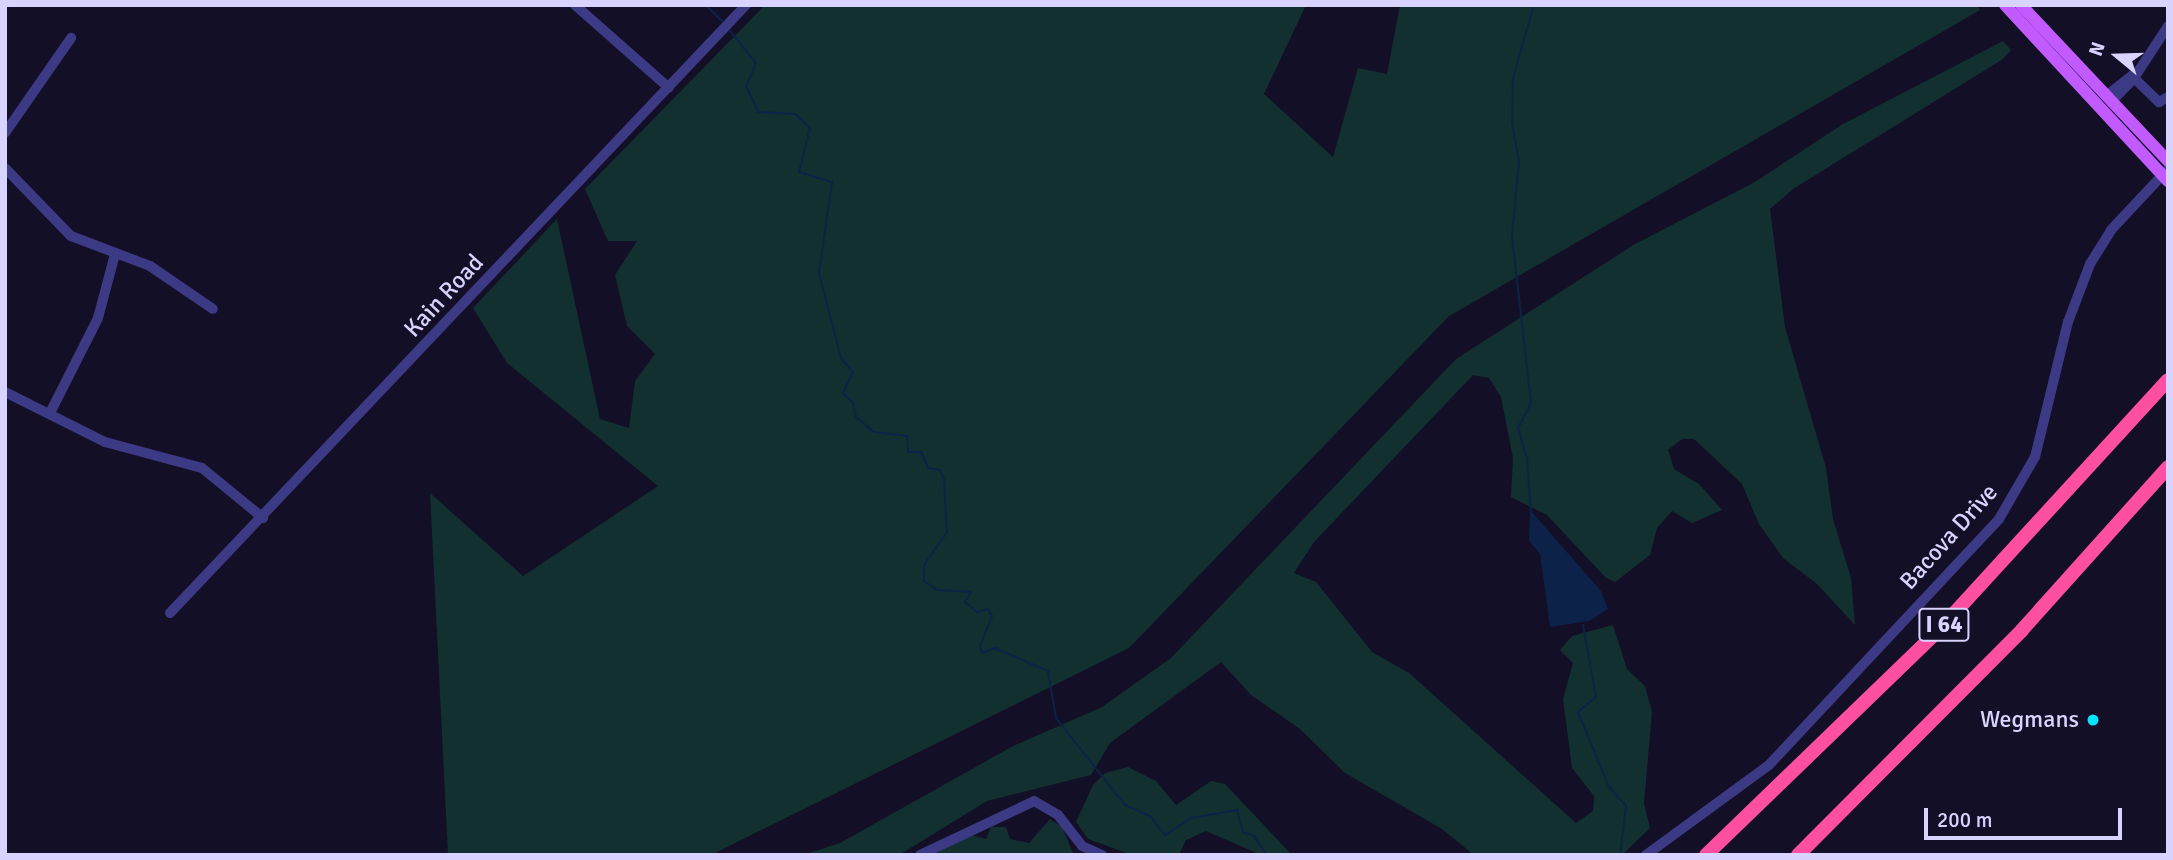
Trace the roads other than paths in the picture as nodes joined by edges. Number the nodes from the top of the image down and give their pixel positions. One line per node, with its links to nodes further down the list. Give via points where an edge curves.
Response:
1 (575, 5): 8 (street)
2 (746, 5): 8 (street, Kain Road)
3 (2005, 5): 14 (main road)
4 (2021, 5): 10 (main road)
5 (2168, 26): 7 (street)
6 (71, 38): 11 (street)
7 (2135, 75): 9 (street, via 2159,102); 10 (street)
8 (669, 88): 21 (street, Kain Road)
9 (2168, 97)
10 (2108, 99): 12 (main road)
11 (5, 133)
12 (2168, 161)
13 (5, 168): 15 (street, via 71,236)
14 (2166, 175): 25 (street, Bacova Drive, via 2111,230 2090,264 2067,322 2035,457 1998,519 1769,765)
15 (115, 254): 16 (street, via 177,280); 19 (street, via 98,318)
16 (213, 309)
17 (2168, 380): 26 (highway, I 64, via 1938,631)
18 (5, 392): 19 (street)
19 (50, 414): 21 (street, via 105,442 202,468)
20 (2168, 467): 27 (highway, I 64, via 2022,630)
21 (262, 518): 22 (street, Kain Road)
22 (170, 612)
23 (920, 855): 24 (street, via 1034,801 1059,815 1082,846)
24 (1101, 855)
25 (1646, 855)
26 (1706, 855)
27 (1798, 855)

